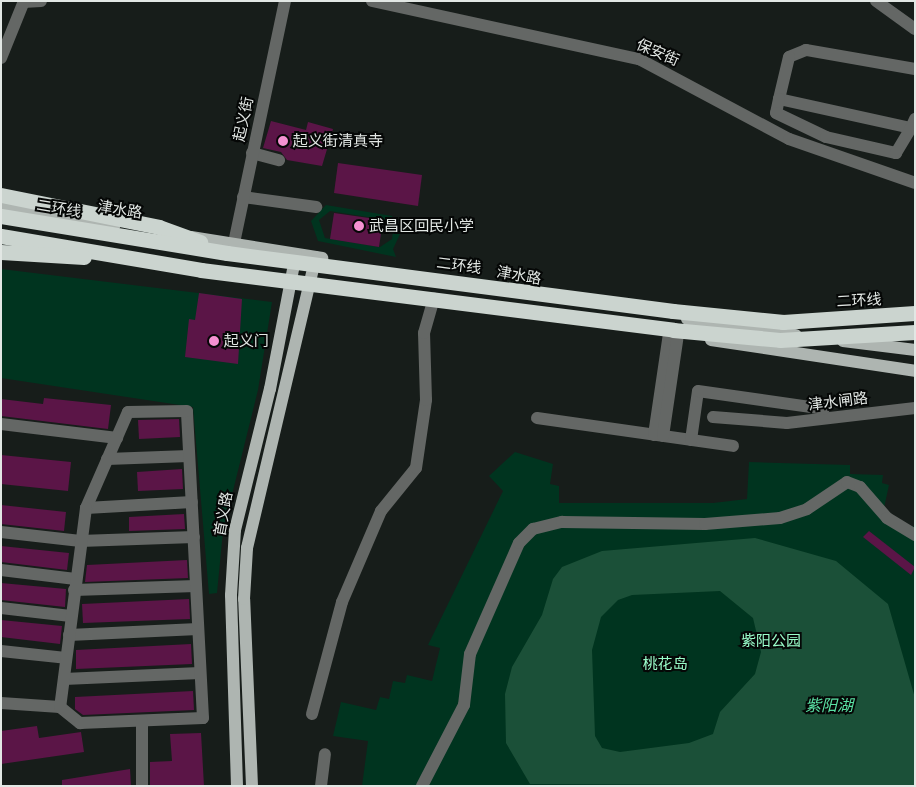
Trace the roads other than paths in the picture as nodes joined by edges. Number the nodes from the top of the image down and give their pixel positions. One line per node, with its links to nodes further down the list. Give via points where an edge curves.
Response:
1 (41, 1): 5 (street)
2 (285, 1): 11 (street, 起义街)
3 (372, 1): 13 (street, 保安街, via 639,58 789,139)
4 (876, 1): 6 (street)
5 (23, 2): 7 (street)
6 (915, 29)
7 (1, 58)
8 (915, 69): 9 (street, via 806,50 789,57)
9 (779, 100): 10 (street); 10 (street, via 776,113 826,137 896,153)
10 (913, 124)
11 (252, 153): 12 (street); 15 (street, 起义街)
12 (279, 160)
13 (915, 183)
14 (1, 195): 20 (highway, via 159,227)
15 (243, 197): 16 (street); 20 (street, 起义街)
16 (316, 207)
17 (1, 208): 20 (main road, 津水路)
18 (1, 216): 20 (highway, 二环线)
19 (1, 237): 24 (highway); 25 (main road)
20 (230, 248): 22 (main road, 津水路); 28 (highway, 二环线, via 783,322)
21 (1, 252): 24 (highway)
22 (296, 254): 23 (main road, 津水路); 25 (main road, 首义路)
23 (316, 257): 26 (main road, 首义路); 31 (main road, 津水路, via 636,312)
24 (143, 259): 29 (highway, via 673,330 780,340)
25 (291, 275): 26 (main road); 67 (main road, 首义路, via 270,389 235,530 231,589)
26 (311, 278): 27 (main road); 68 (main road, 首义路, via 246,548 244,599)
27 (434, 298): 30 (main road); 63 (street, via 424,333 426,400 416,468 381,510 342,602)
28 (915, 313)
29 (915, 332)
30 (673, 334): 32 (main road); 38 (street)
31 (915, 350)
32 (915, 371)
33 (915, 408): 35 (street, 津水闸路, via 766,422)
34 (824, 409): 40 (street, via 698,391)
35 (714, 417)
36 (537, 418): 38 (street)
37 (1, 424): 39 (street)
38 (659, 435): 40 (street)
39 (116, 438): 42 (street, via 128,412 187,411); 43 (street)
40 (691, 440): 41 (street)
41 (733, 446)
42 (190, 456): 43 (street); 44 (street)
43 (107, 460): 45 (street)
44 (192, 502): 45 (street); 48 (street)
45 (86, 508): 49 (street)
46 (1, 532): 49 (street)
47 (915, 535): 70 (street, via 887,518 860,487 847,482 807,509 780,518 705,524 562,522 533,529 519,543 470,654 464,705)
48 (194, 537): 49 (street); 52 (street)
49 (80, 541): 51 (street)
50 (1, 570): 51 (street)
51 (75, 584): 52 (street); 54 (street)
52 (196, 586): 55 (street)
53 (1, 608): 54 (street)
54 (71, 616): 56 (street)
55 (198, 629): 56 (street); 59 (street)
56 (69, 635): 58 (street)
57 (1, 651): 58 (street)
58 (66, 658): 60 (street)
59 (200, 673): 60 (street); 64 (street, via 203,718)
60 (64, 679): 62 (street)
61 (1, 703): 62 (street)
62 (60, 707): 64 (street, via 76,722)
63 (312, 714)
64 (142, 720): 66 (street)
65 (325, 754): 69 (street)
66 (142, 786)
67 (237, 786)
68 (252, 786)
69 (321, 786)
70 (422, 786)

